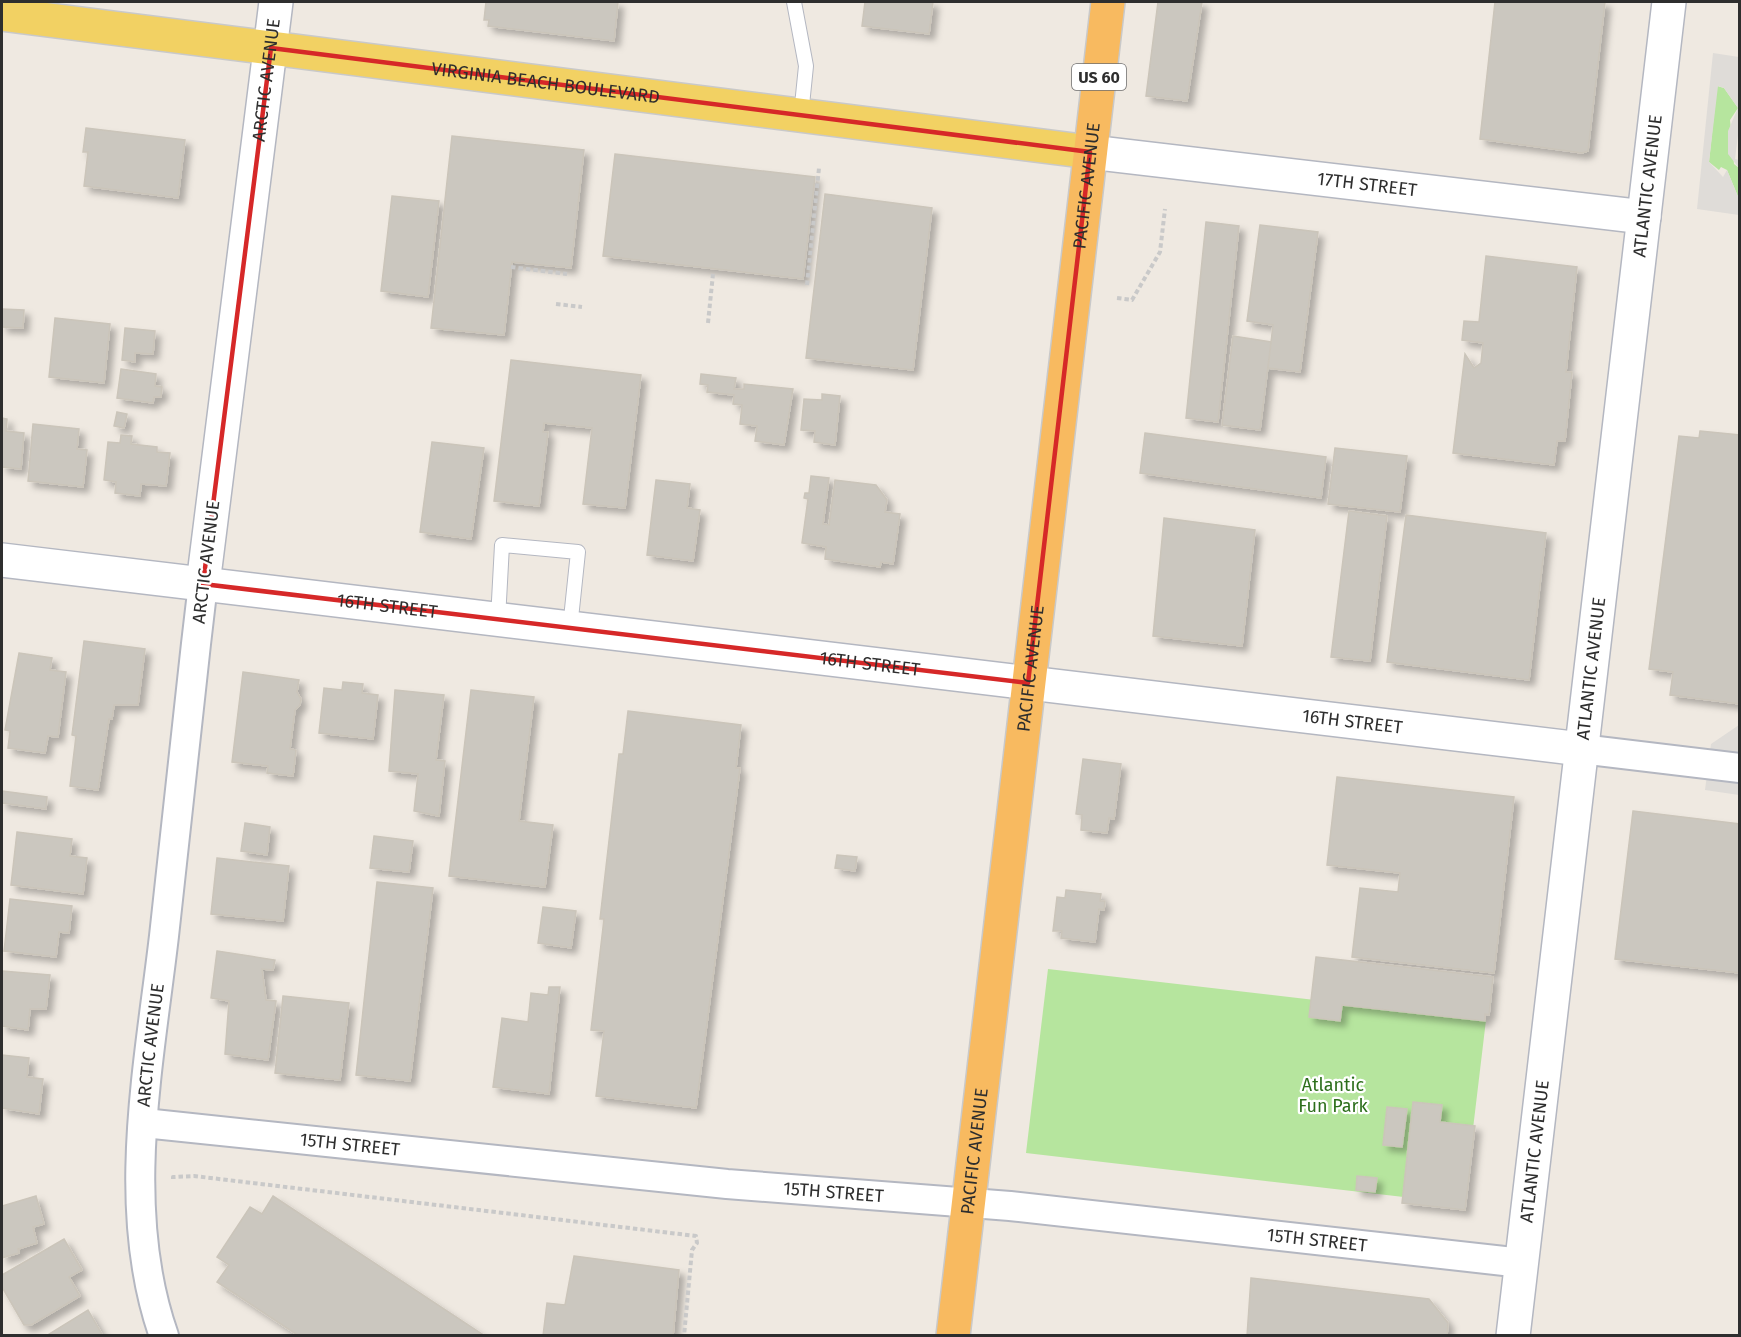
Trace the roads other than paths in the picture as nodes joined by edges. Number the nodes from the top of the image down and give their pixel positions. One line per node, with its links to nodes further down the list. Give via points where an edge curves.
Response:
1 (276, 2): 6 (street, ARCTIC AVENUE)
2 (794, 2): 7 (lane, via 806,66)
3 (1108, 2): 8 (highway, PACIFIC AVENUE / US 60)
4 (1669, 2): 9 (street, ATLANTIC AVENUE)
5 (2, 14): 6 (main road, VIRGINIA BEACH BOULEVARD)
6 (271, 48): 7 (main road, VIRGINIA BEACH BOULEVARD); 11 (street, ARCTIC AVENUE)
7 (801, 115): 8 (main road, VIRGINIA BEACH BOULEVARD)
8 (1090, 152): 9 (street, 17TH STREET); 14 (highway, PACIFIC AVENUE)
9 (1644, 217): 15 (street, ATLANTIC AVENUE)
10 (2, 560): 11 (street, 16TH STREET)
11 (203, 584): 12 (street, 16TH STREET); 17 (street, ARCTIC AVENUE)
12 (498, 619): 13 (street, 16TH STREET); 13 (lane, via 502,545 578,552)
13 (570, 628): 14 (street, 16TH STREET)
14 (1028, 683): 15 (street, 16TH STREET); 18 (highway, PACIFIC AVENUE)
15 (1581, 749): 16 (street, 16TH STREET); 19 (street, ATLANTIC AVENUE)
16 (1740, 768)
17 (144, 1123): 18 (street, 15TH STREET, via 727,1184); 20 (street, ARCTIC AVENUE, via 143,1243 149,1284)
18 (968, 1203): 19 (street, 15TH STREET); 21 (highway, PACIFIC AVENUE)
19 (1522, 1263): 22 (street, ATLANTIC AVENUE)
20 (164, 1335)
21 (953, 1335)
22 (1513, 1335)

